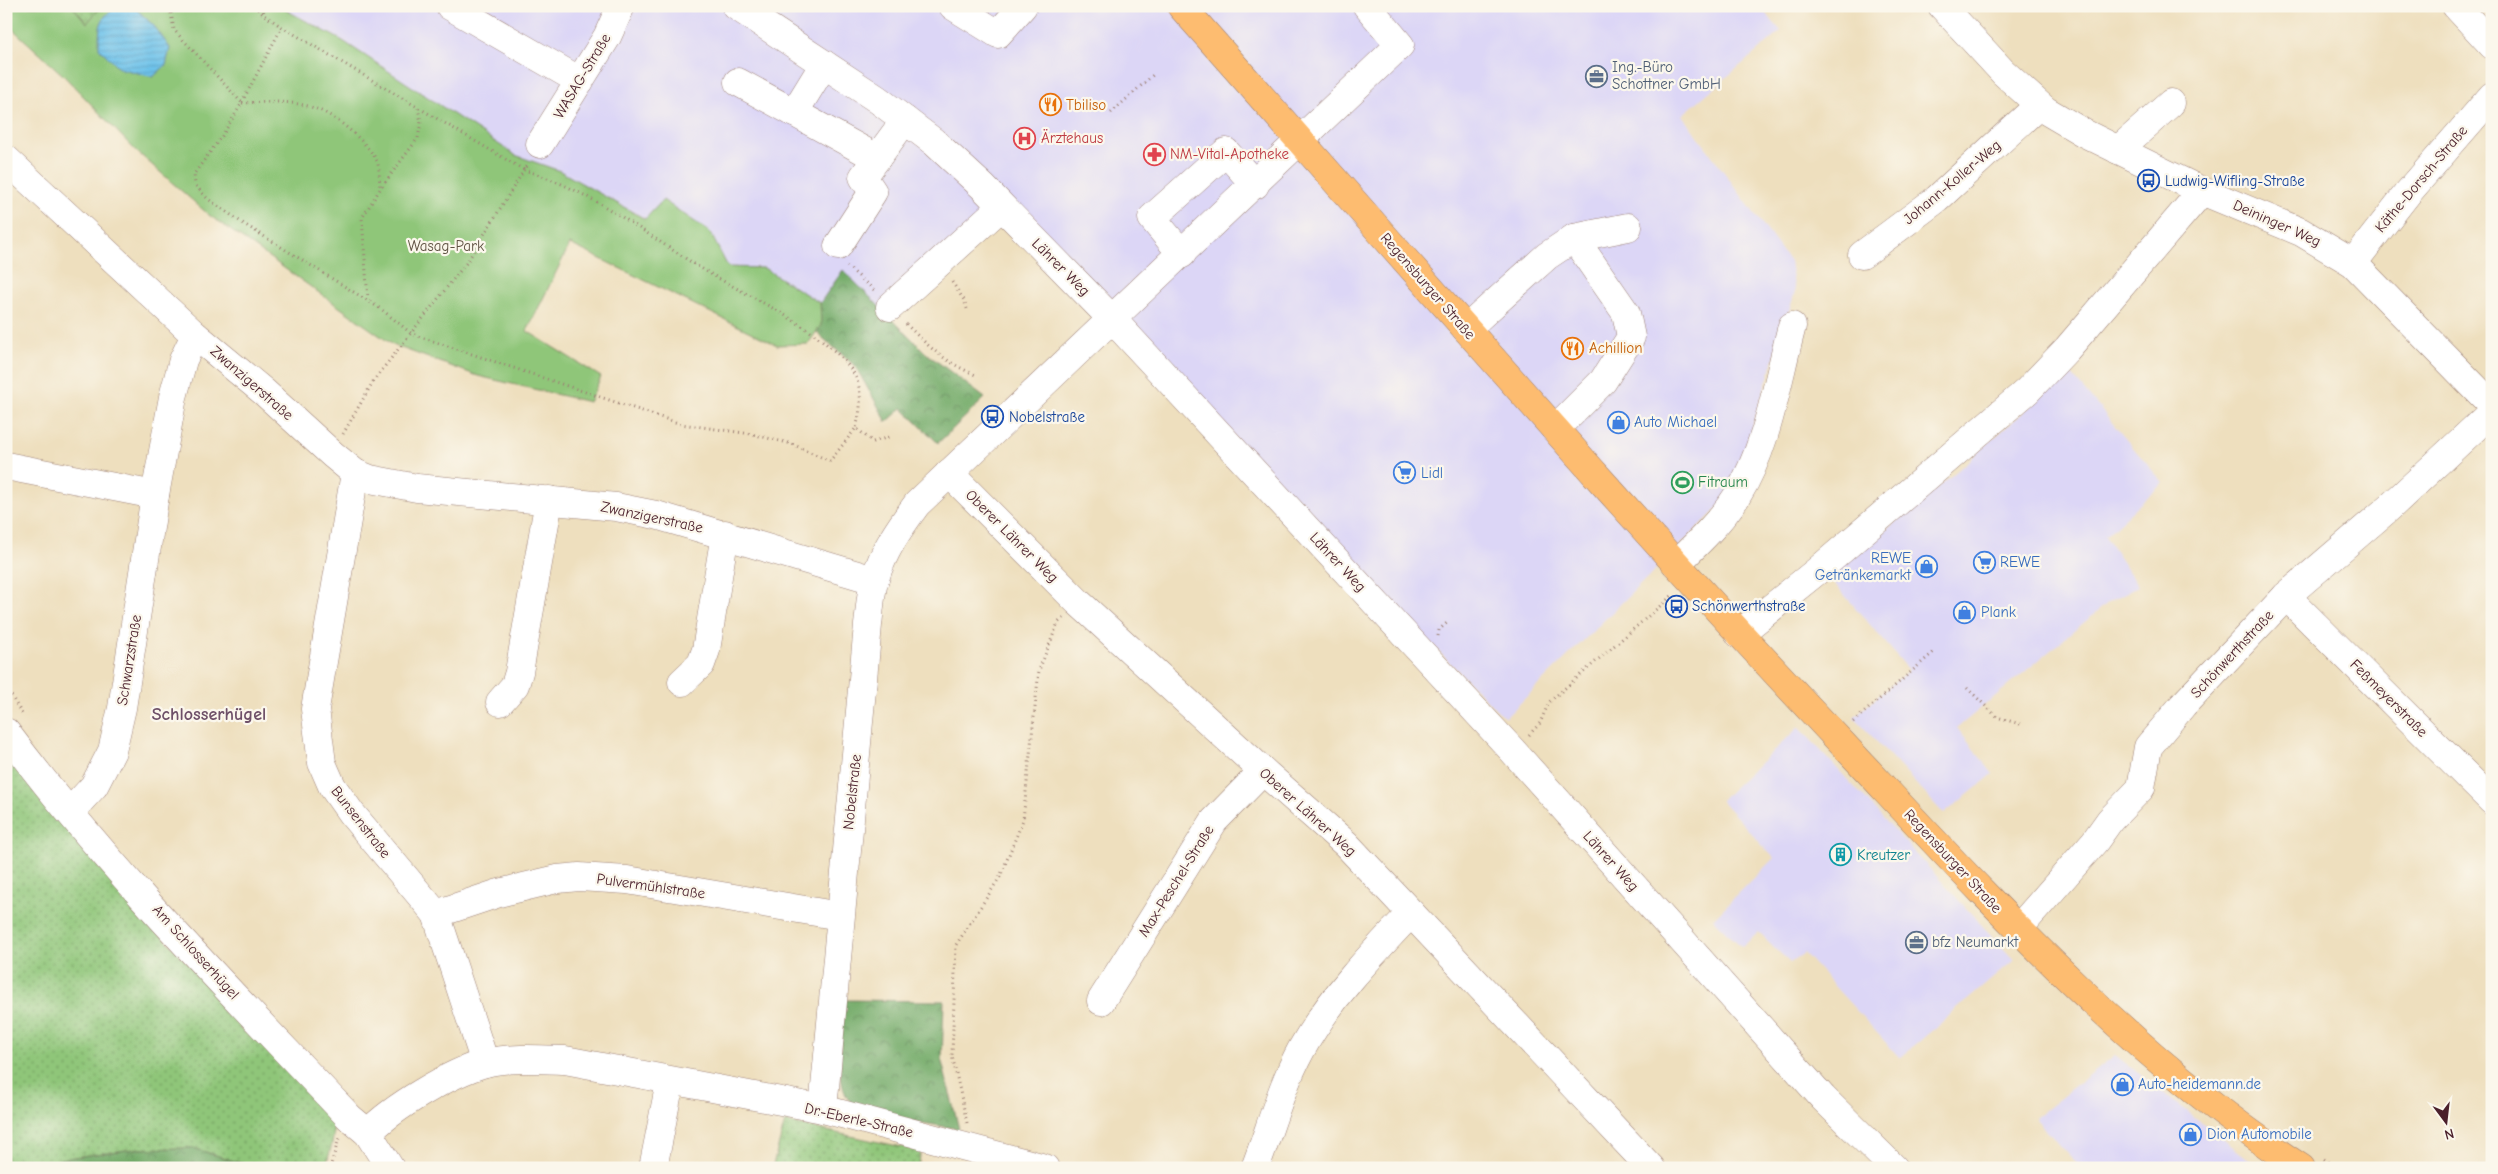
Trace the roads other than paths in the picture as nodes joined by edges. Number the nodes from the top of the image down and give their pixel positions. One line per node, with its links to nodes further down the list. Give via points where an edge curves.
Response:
1 (450, 6): 12 (street)
2 (621, 6): 12 (street, WASAG-Straße, via 607,37)
3 (736, 6): 11 (street, Lährer Weg)
4 (953, 6): 5 (street, via 998,34)
5 (1022, 6)
6 (1181, 6): 19 (main road, Regensburger Straße)
7 (1367, 6): 19 (street, Nobelstraße, via 1400,45)
8 (1942, 6): 16 (street, Deininger Weg)
9 (2456, 6): 10 (street)
10 (2492, 45)
11 (824, 64): 17 (street); 18 (street, Lährer Weg)
12 (580, 81): 20 (street, WASAG-Straße)
13 (738, 82): 17 (street)
14 (2492, 96): 32 (street, Käthe-Dorsch-Straße, via 2407,194)
15 (2171, 103): 21 (street)
16 (2038, 106): 21 (street, Deininger Weg); 31 (street, Johann-Koller-Weg, via 1937,199)
17 (794, 113): 22 (street)
18 (904, 120): 22 (street); 26 (street, Lährer Weg, via 934,142)
19 (1299, 139): 24 (street, Nobelstraße); 36 (main road, Regensburger Straße)
20 (540, 144)
21 (2118, 150): 25 (street, Deininger Weg)
22 (876, 158): 29 (street, via 863,177 873,192)
23 (6, 159): 37 (street, Zwanzigerstraße)
24 (1255, 185): 30 (street, Nobelstraße); 30 (street, via 1226,152 1152,218)
25 (2202, 191): 32 (street, Deininger Weg, via 2301,232); 50 (street, via 2027,392)
26 (1001, 207): 33 (street); 34 (street, Lährer Weg)
27 (1628, 227): 28 (street)
28 (1574, 238): 36 (street, via 1548,256); 40 (street, via 1626,314 1631,337 1603,381)
29 (838, 246)
30 (1182, 254): 34 (street, Nobelstraße)
31 (1862, 255)
32 (2353, 263): 38 (street, Deininger Weg)
33 (890, 307)
34 (1113, 320): 43 (street, Nobelstraße); 71 (street, Lährer Weg, via 1512,750 1823,1098)
35 (1792, 326): 47 (street, via 1765,428 1747,476)
36 (1466, 329): 40 (main road, Regensburger Straße)
37 (195, 335): 42 (street, Zwanzigerstraße); 44 (street, Schwarzstraße, via 183,360 173,397)
38 (2492, 405)
39 (2492, 412): 49 (street, Schönwerthstraße, via 2390,507)
40 (1555, 429): 47 (main road, Regensburger Straße)
41 (6, 466): 44 (street)
42 (355, 473): 45 (street, Zwanzigerstraße, via 417,488); 58 (street, Bunsenstraße, via 315,709 322,763 332,786 351,813)
43 (949, 473): 48 (street, Nobelstraße, via 900,526); 54 (street, Oberer Lährer Weg, via 1078,602)
44 (155, 495): 56 (street, Schwarzstraße, via 122,708 112,750 94,786)
45 (549, 500): 46 (street, Zwanzigerstraße, via 616,507); 52 (street, via 519,672 515,685)
46 (725, 534): 48 (street, Zwanzigerstraße); 51 (street, Zwanzigerstraße, via 706,650 700,664)
47 (1683, 572): 50 (main road, Regensburger Straße)
48 (874, 580): 59 (street, Nobelstraße)
49 (2286, 596): 55 (street, Feßmeyerstraße); 60 (street, Schönwerthstraße, via 2148,747 2141,788)
50 (1739, 634): 60 (main road, Regensburger Straße)
51 (682, 682)
52 (500, 702)
53 (6, 732): 56 (street, Am Schlosserhügel)
54 (1263, 771): 57 (street, Oberer Lährer Weg, via 1346,844); 61 (street, Max-Peschel-Straße, via 1214,822)
55 (2492, 801)
56 (70, 812): 65 (street, Am Schlosserhügel, via 196,954)
57 (1411, 912): 69 (street, via 1355,972 1322,1015 1277,1105); 70 (street, Oberer Lährer Weg)
58 (436, 914): 59 (street, Pulvermühlstraße, via 499,893 579,877 627,880); 62 (street, Bunsenstraße)
59 (840, 916): 64 (street, Nobelstraße)
60 (2018, 930): 72 (main road, Regensburger Straße, via 2101,1010 2147,1049 2242,1126)
61 (1101, 1001)
62 (485, 1063): 63 (street, Dr.-Eberle-Straße, via 533,1058 565,1060); 65 (street, Dr.-Eberle-Straße, via 442,1082 378,1123)
63 (670, 1082): 64 (street, Dr.-Eberle-Straße); 67 (street)
64 (823, 1109): 68 (street, Dr.-Eberle-Straße)
65 (359, 1126): 66 (street, Am Schlosserhügel)
66 (390, 1168)
67 (653, 1168)
68 (1045, 1168)
69 (1255, 1168)
70 (1651, 1168)
71 (1894, 1168)
72 (2301, 1168)

